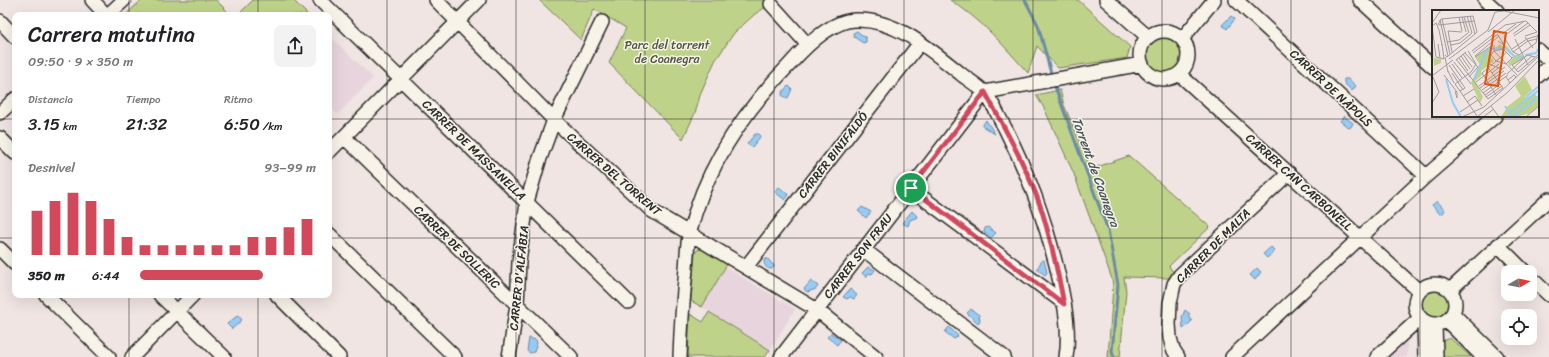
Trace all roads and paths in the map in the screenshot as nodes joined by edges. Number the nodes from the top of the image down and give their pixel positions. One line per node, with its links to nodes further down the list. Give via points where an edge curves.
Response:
1 (92, 0): 13 (street)
2 (124, 0): 14 (street)
3 (320, 0): 30 (street, CARRER DE MASSANELLA)
4 (436, 0): 16 (street, CARRER DEL TORRENT)
5 (479, 0): 16 (street)
6 (1106, 0): 19 (street)
7 (1214, 0): 20 (street)
8 (1236, 0): 41 (street, CARRER DE NÀPOLS)
9 (1360, 0): 27 (street)
10 (1485, 0): 12 (street)
11 (771, 4): 22 (street)
12 (1496, 10)
13 (104, 12)
14 (110, 12)
15 (0, 20): 18 (street)
16 (457, 21): 30 (street); 35 (street, CARRER DEL TORRENT)
17 (602, 22): 35 (street, CARRER D'ALFÀBIA)
18 (12, 34)
19 (1148, 37): 20 (street, via 1154,33 1169,31); 25 (street, via 1141,49)
20 (1182, 39): 28 (street, via 1188,53 1184,68)
21 (920, 43): 22 (street, via 891,27 873,21 853,20 827,31); 31 (street); 53 (street, CARRER BINIFALDÓ)
22 (808, 45): 45 (street, via 763,93 729,140 707,183)
23 (1539, 51): 24 (street)
24 (1549, 60)
25 (1142, 64): 28 (street, via 1145,70 1158,78 1173,78); 31 (street)
26 (1549, 66): 29 (street)
27 (1432, 67)
28 (1179, 74): 40 (street, CARRER CAN CARBONELL)
29 (1539, 75)
30 (400, 79): 36 (street); 44 (street, CARRER DE MASSANELLA)
31 (985, 92): 42 (street, CARRER SON FRAU); 63 (street, via 1021,159 1042,211)
32 (12, 102): 33 (street)
33 (0, 113)
34 (1490, 117): 41 (street)
35 (554, 120): 44 (street, CARRER D'ALFÀBIA); 45 (street, CARRER DEL TORRENT, via 652,211)
36 (344, 137): 38 (street); 64 (street, CARRER DE SOLLERIC)
37 (0, 138): 39 (street)
38 (332, 149)
39 (12, 150)
40 (1289, 173): 47 (street, CARRER CAN CARBONELL); 80 (street, CARRER DE MALTA, via 1180,275 1174,284 1170,303 1170,338)
41 (1426, 176): 47 (street)
42 (911, 188): 50 (street, CARRER SON FRAU); 63 (street)
43 (1549, 199): 48 (street)
44 (527, 202): 62 (street, CARRER DE MASSANELLA); 64 (street, CARRER D'ALFÀBIA, via 519,262)
45 (689, 233): 53 (street, CARRER DEL TORRENT); 75 (street)
46 (332, 237): 72 (street)
47 (1361, 238): 56 (street, CARRER CAN CARBONELL); 81 (street)
48 (1498, 245): 52 (street); 55 (street)
49 (0, 249): 51 (street)
50 (863, 249): 65 (street, CARRER SON FRAU); 78 (street)
51 (12, 261)
52 (1518, 265)
53 (746, 267): 65 (street, CARRER DEL TORRENT)
54 (1537, 284): 57 (street)
55 (1450, 290): 56 (street, via 1444,286 1431,284); 67 (street, via 1455,301)
56 (1419, 291): 67 (street, via 1415,308)
57 (1549, 295)
58 (49, 298): 68 (street)
59 (163, 298): 66 (street)
60 (190, 298): 66 (street)
61 (279, 298): 71 (street)
62 (628, 302)
63 (1064, 304): 79 (street, via 1068,346)
64 (517, 305): 73 (street, CARRER D'ALFÀBIA); 74 (street, CARRER DE SOLLERIC)
65 (817, 310): 76 (street, CARRER SON FRAU); 77 (street, CARRER DEL TORRENT)
66 (177, 311): 69 (street); 70 (street)
67 (1436, 320): 82 (street); 83 (street); 84 (street); 85 (street); 86 (street)
68 (109, 357)
69 (132, 357)
70 (224, 357)
71 (339, 357)
72 (455, 357)
73 (509, 357)
74 (571, 357)
75 (680, 357)
76 (781, 357)
77 (876, 357)
78 (1004, 357)
79 (1066, 357)
80 (1178, 357)
81 (1232, 357)
82 (1377, 357)
83 (1425, 357)
84 (1436, 357)
85 (1483, 357)
86 (1497, 357)

